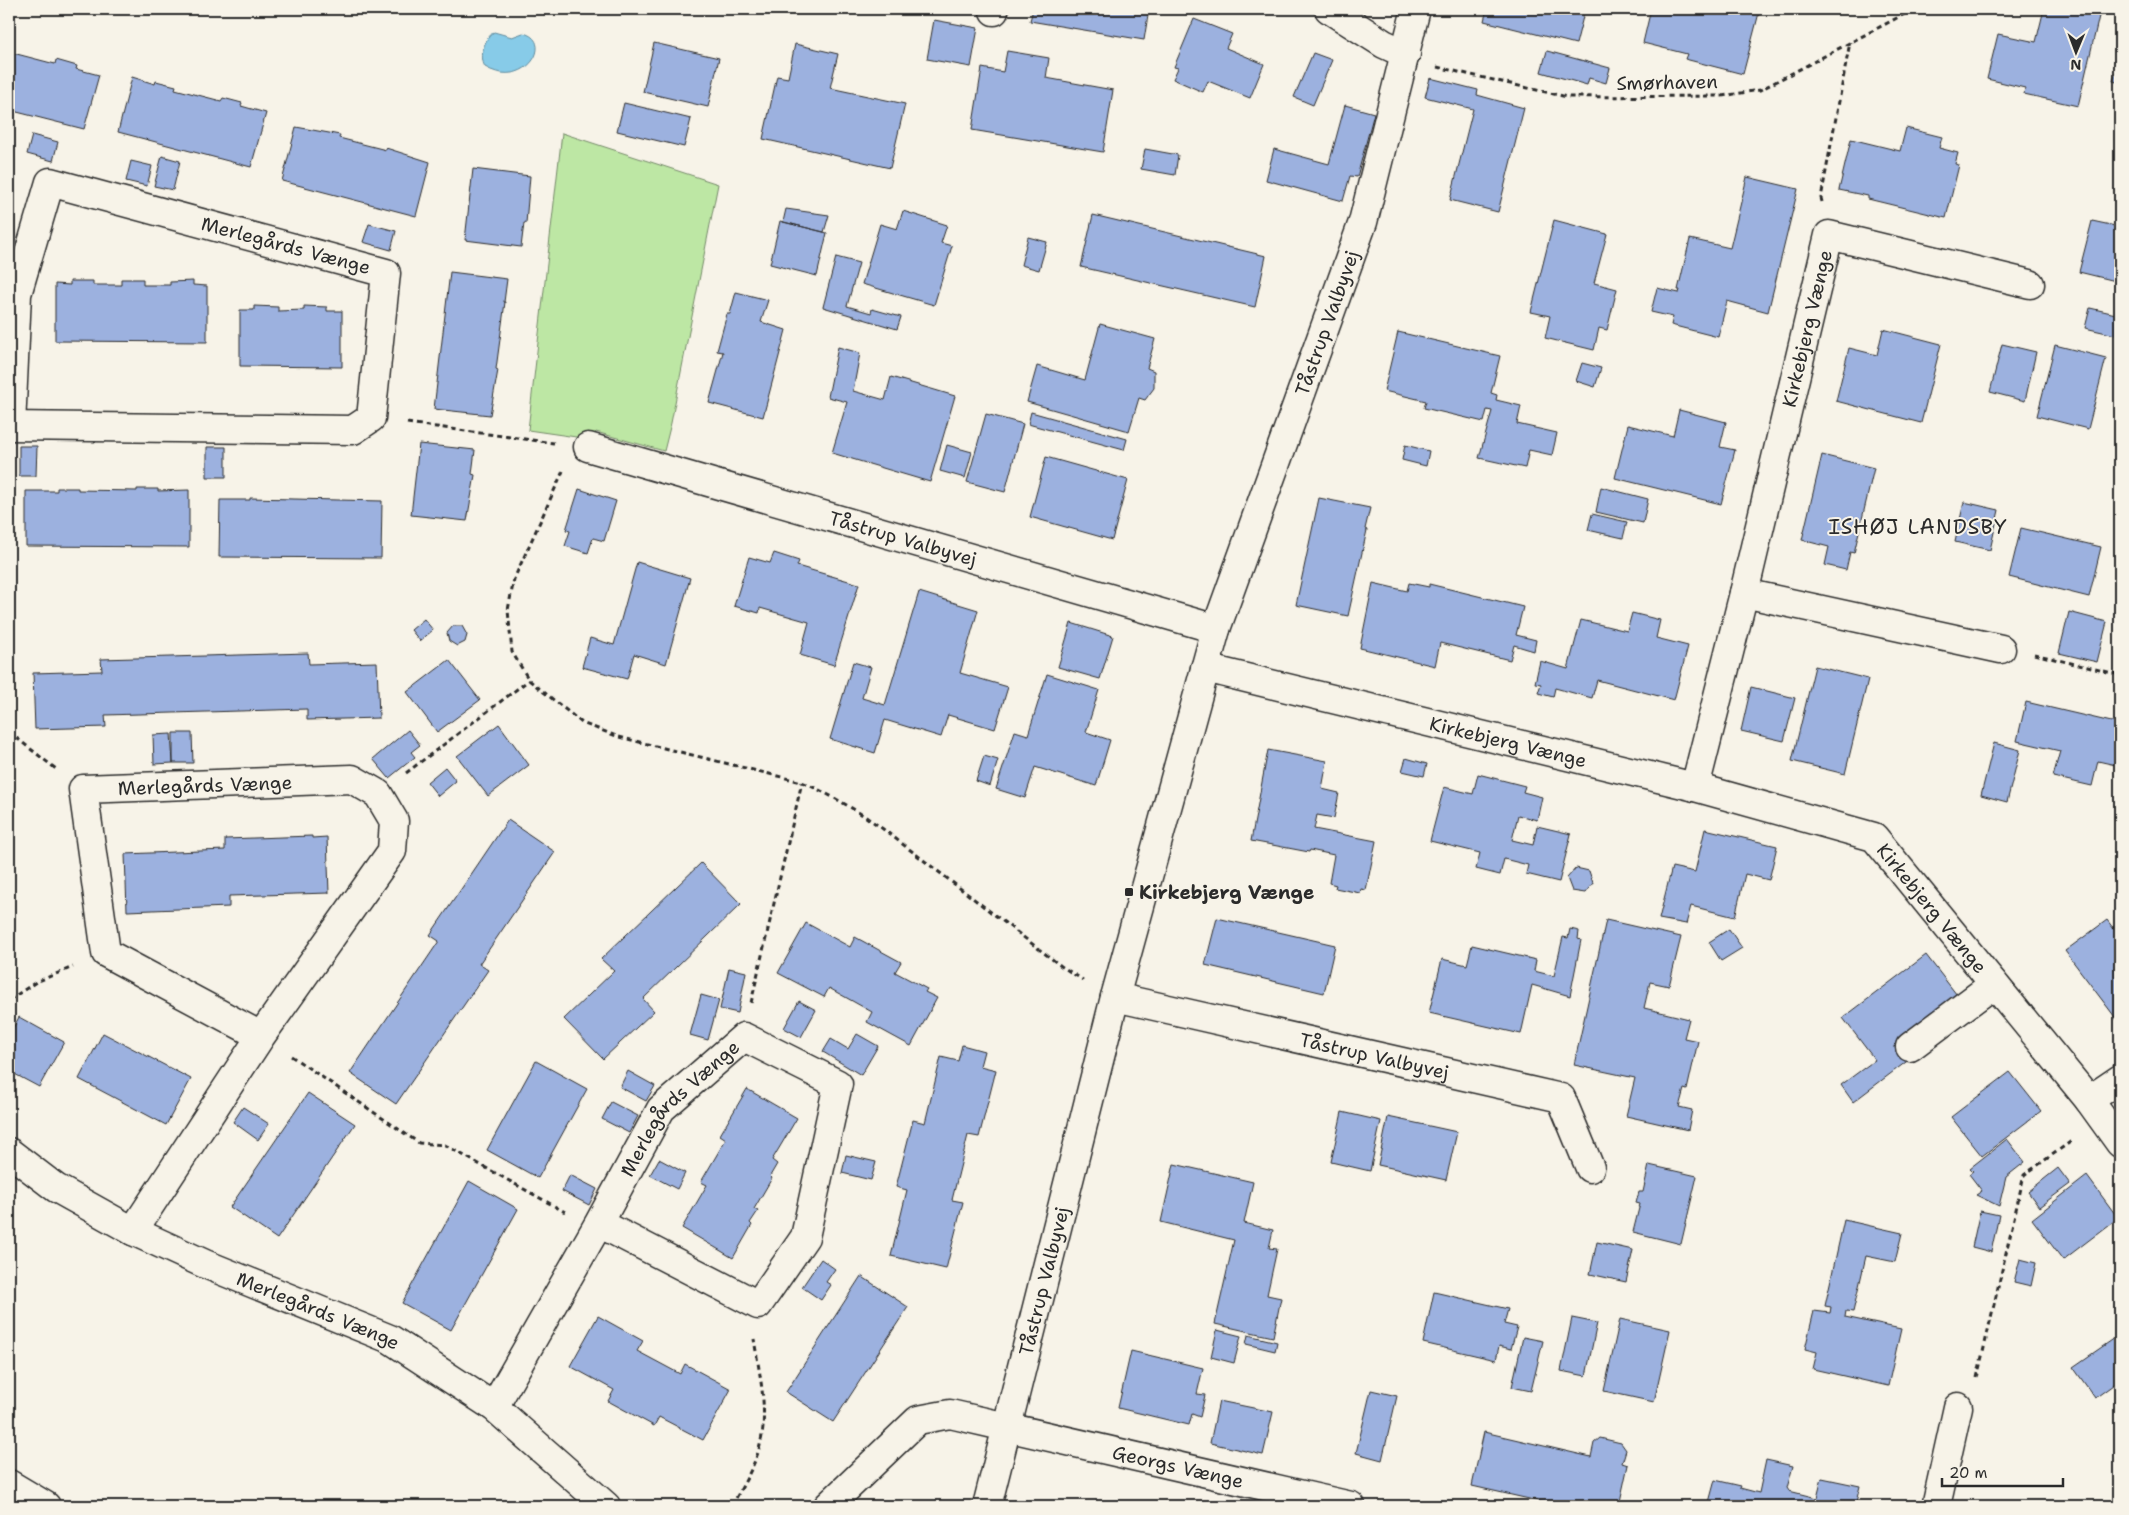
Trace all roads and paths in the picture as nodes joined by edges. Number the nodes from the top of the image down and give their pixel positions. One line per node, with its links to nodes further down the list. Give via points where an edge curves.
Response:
1 (1328, 9): 5 (street)
2 (1416, 9): 5 (street, Tåstrup Valbyvej)
3 (1914, 9): 4 (path, Smørhaven)
4 (1850, 42): 5 (path, Smørhaven, via 1760,90 1722,96 1567,97 1441,68); 6 (path, via 1821,198)
5 (1406, 54): 13 (street, Tåstrup Valbyvej, via 1363,222)
6 (1829, 235): 7 (street, Kirkebjerg Vænge); 12 (street, Kirkebjerg Vænge)
7 (2030, 284)
8 (371, 418): 9 (street, via 353,430); 9 (street, Merlegårds Vænge, via 386,273 50,182 17,294); 10 (path)
9 (10, 426): 11 (path)
10 (581, 447): 13 (street, Tåstrup Valbyvej); 17 (path, via 514,579 508,610 512,652)
11 (9, 524)
12 (1744, 593): 14 (street); 20 (street, Kirkebjerg Vænge)
13 (1216, 629): 15 (street, Tåstrup Valbyvej)
14 (2001, 648): 16 (path)
15 (1205, 668): 20 (street, Kirkebjerg Vænge); 25 (street, Tåstrup Valbyvej)
16 (2120, 675)
17 (529, 680): 19 (path, via 582,723 619,737); 22 (path)
18 (9, 732): 21 (path)
19 (802, 782): 25 (path, via 853,808 1061,966); 28 (path)
20 (1695, 787): 24 (street, Kirkebjerg Vænge, via 1874,837)
21 (83, 789): 22 (street, Merlegårds Vænge, via 352,779); 23 (street)
22 (378, 794): 27 (street, Merlegårds Vænge, via 394,821 392,851)
23 (106, 953): 26 (path, via 36,982); 27 (street)
24 (1994, 984): 29 (street); 31 (street, Kirkebjerg Vænge)
25 (1115, 997): 34 (street, Tåstrup Valbyvej, via 1561,1098); 40 (street, Tåstrup Valbyvej)
26 (9, 1000)
27 (261, 1036): 35 (path, via 419,1142 446,1145 570,1215); 36 (street, Merlegårds Vænge)
28 (744, 1036): 35 (street, Merlegårds Vænge, via 661,1109); 37 (street, Merlegårds Vænge, via 838,1084 805,1236)
29 (1910, 1048)
30 (2120, 1079): 31 (street)
31 (2096, 1110): 32 (street, Kirkebjerg Vænge); 39 (path, via 2024,1175 1974,1390)
32 (2120, 1143)
33 (9, 1152): 36 (street, Merlegårds Vænge, via 56,1188)
34 (1590, 1168)
35 (599, 1224): 37 (street); 38 (street, Merlegårds Vænge)
36 (133, 1231): 38 (street, Merlegårds Vænge, via 205,1264 390,1339)
37 (758, 1305): 44 (path, via 753,1333 764,1405 763,1433 756,1458)
38 (494, 1407): 43 (street, Merlegårds Vænge)
39 (1958, 1407): 48 (street)
40 (1007, 1427): 45 (street, via 950,1414 918,1420); 46 (street, Tåstrup Valbyvej); 47 (street, Georgs Vænge)
41 (9, 1484): 42 (street)
42 (46, 1506)
43 (606, 1506)
44 (732, 1506)
45 (828, 1506)
46 (986, 1506)
47 (1351, 1506)
48 (1936, 1506)

